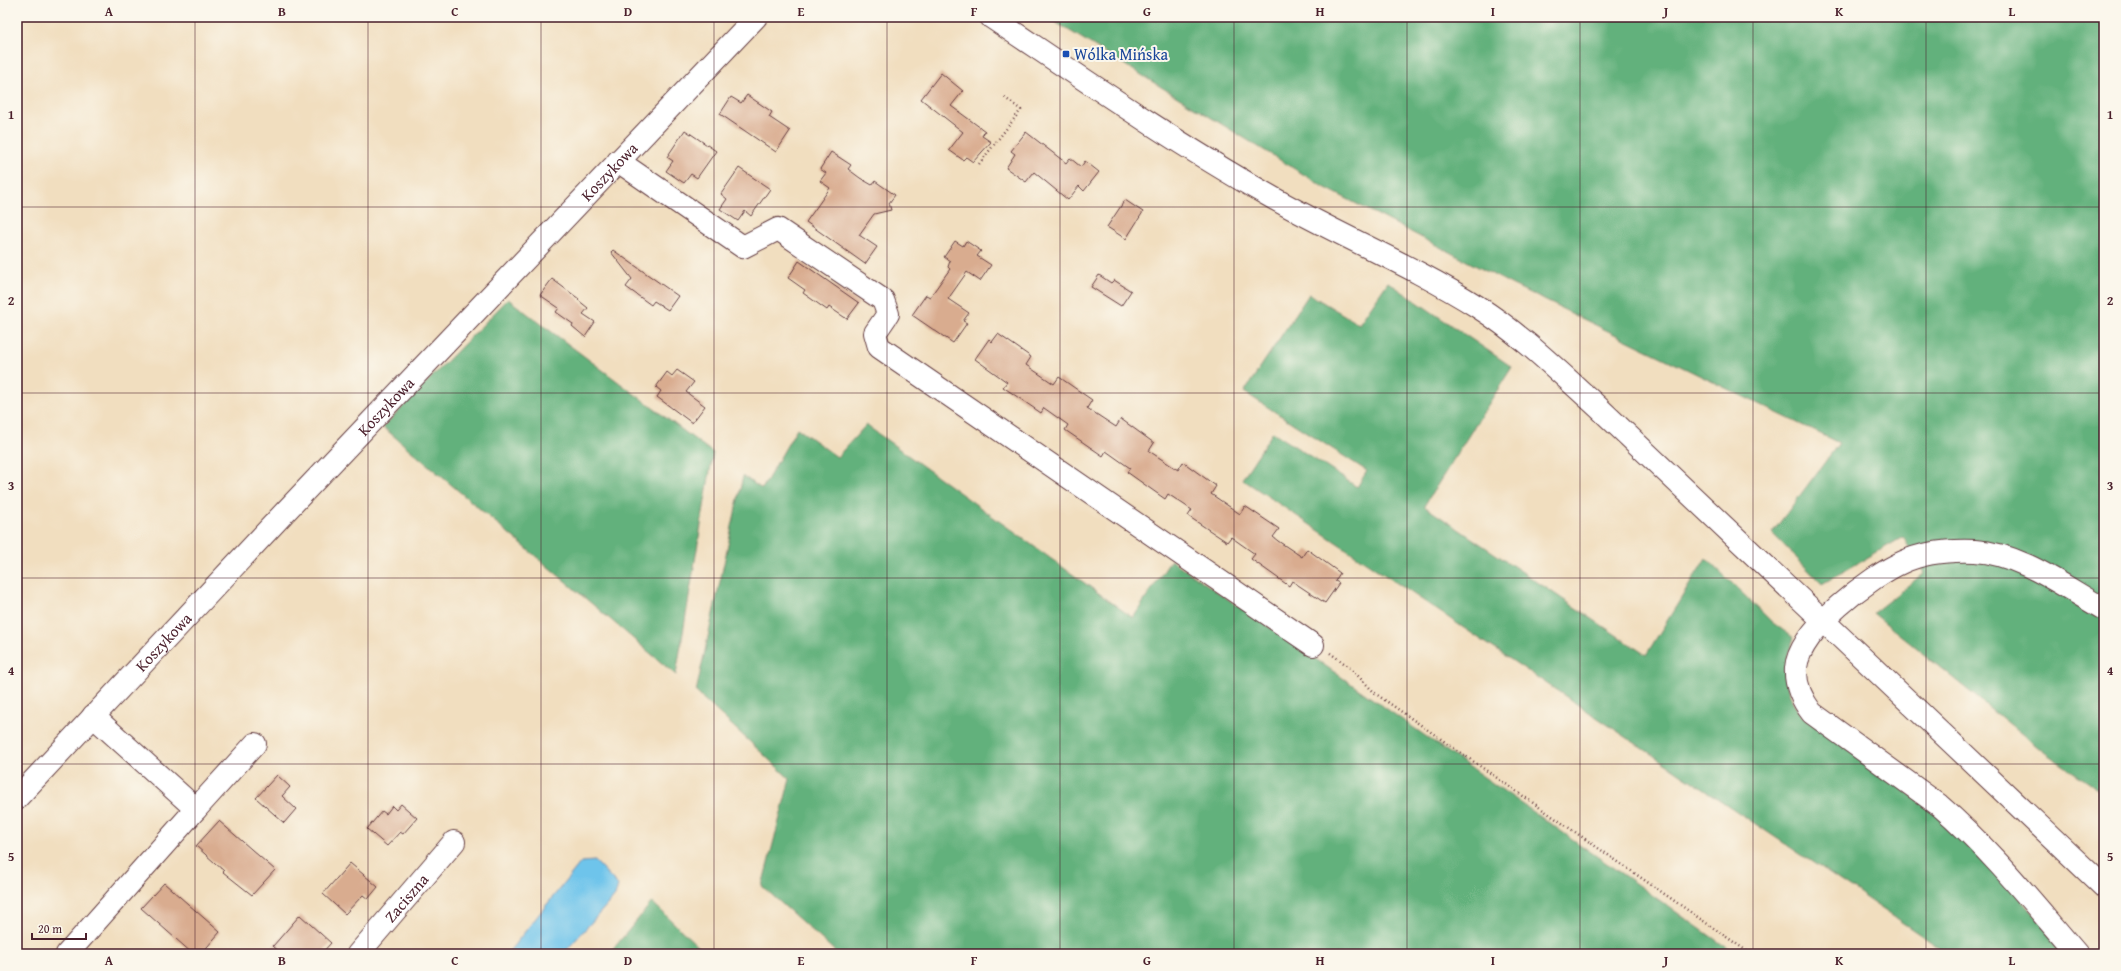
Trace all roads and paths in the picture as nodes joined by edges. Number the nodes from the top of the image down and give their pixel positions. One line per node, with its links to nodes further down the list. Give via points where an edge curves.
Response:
1 (756, 17): 4 (street, Koszykowa)
2 (991, 17): 7 (street, via 1227,172 1307,218 1419,273 1495,319 1571,382)
3 (1004, 97): 5 (path, via 1021,110)
4 (618, 161): 8 (street, via 743,248 778,229 883,300 888,314 875,333 879,347); 9 (street, Koszykowa)
5 (979, 164)
6 (2104, 609): 7 (street, via 2016,561 1976,551 1945,552 1904,561 1877,575 1852,593)
7 (1824, 622): 14 (street); 18 (street, via 1806,641 1796,667 1799,691 1812,713 1939,805 1958,822 1993,857)
8 (1313, 645): 17 (path, via 1348,666 1376,694)
9 (93, 716): 11 (street, Koszykowa); 12 (street)
10 (255, 744): 12 (street)
11 (17, 798)
12 (196, 809): 15 (street)
13 (454, 842): 16 (street, Zaciszna)
14 (2104, 887)
15 (67, 954)
16 (358, 954)
17 (1751, 954)
18 (2077, 954)

